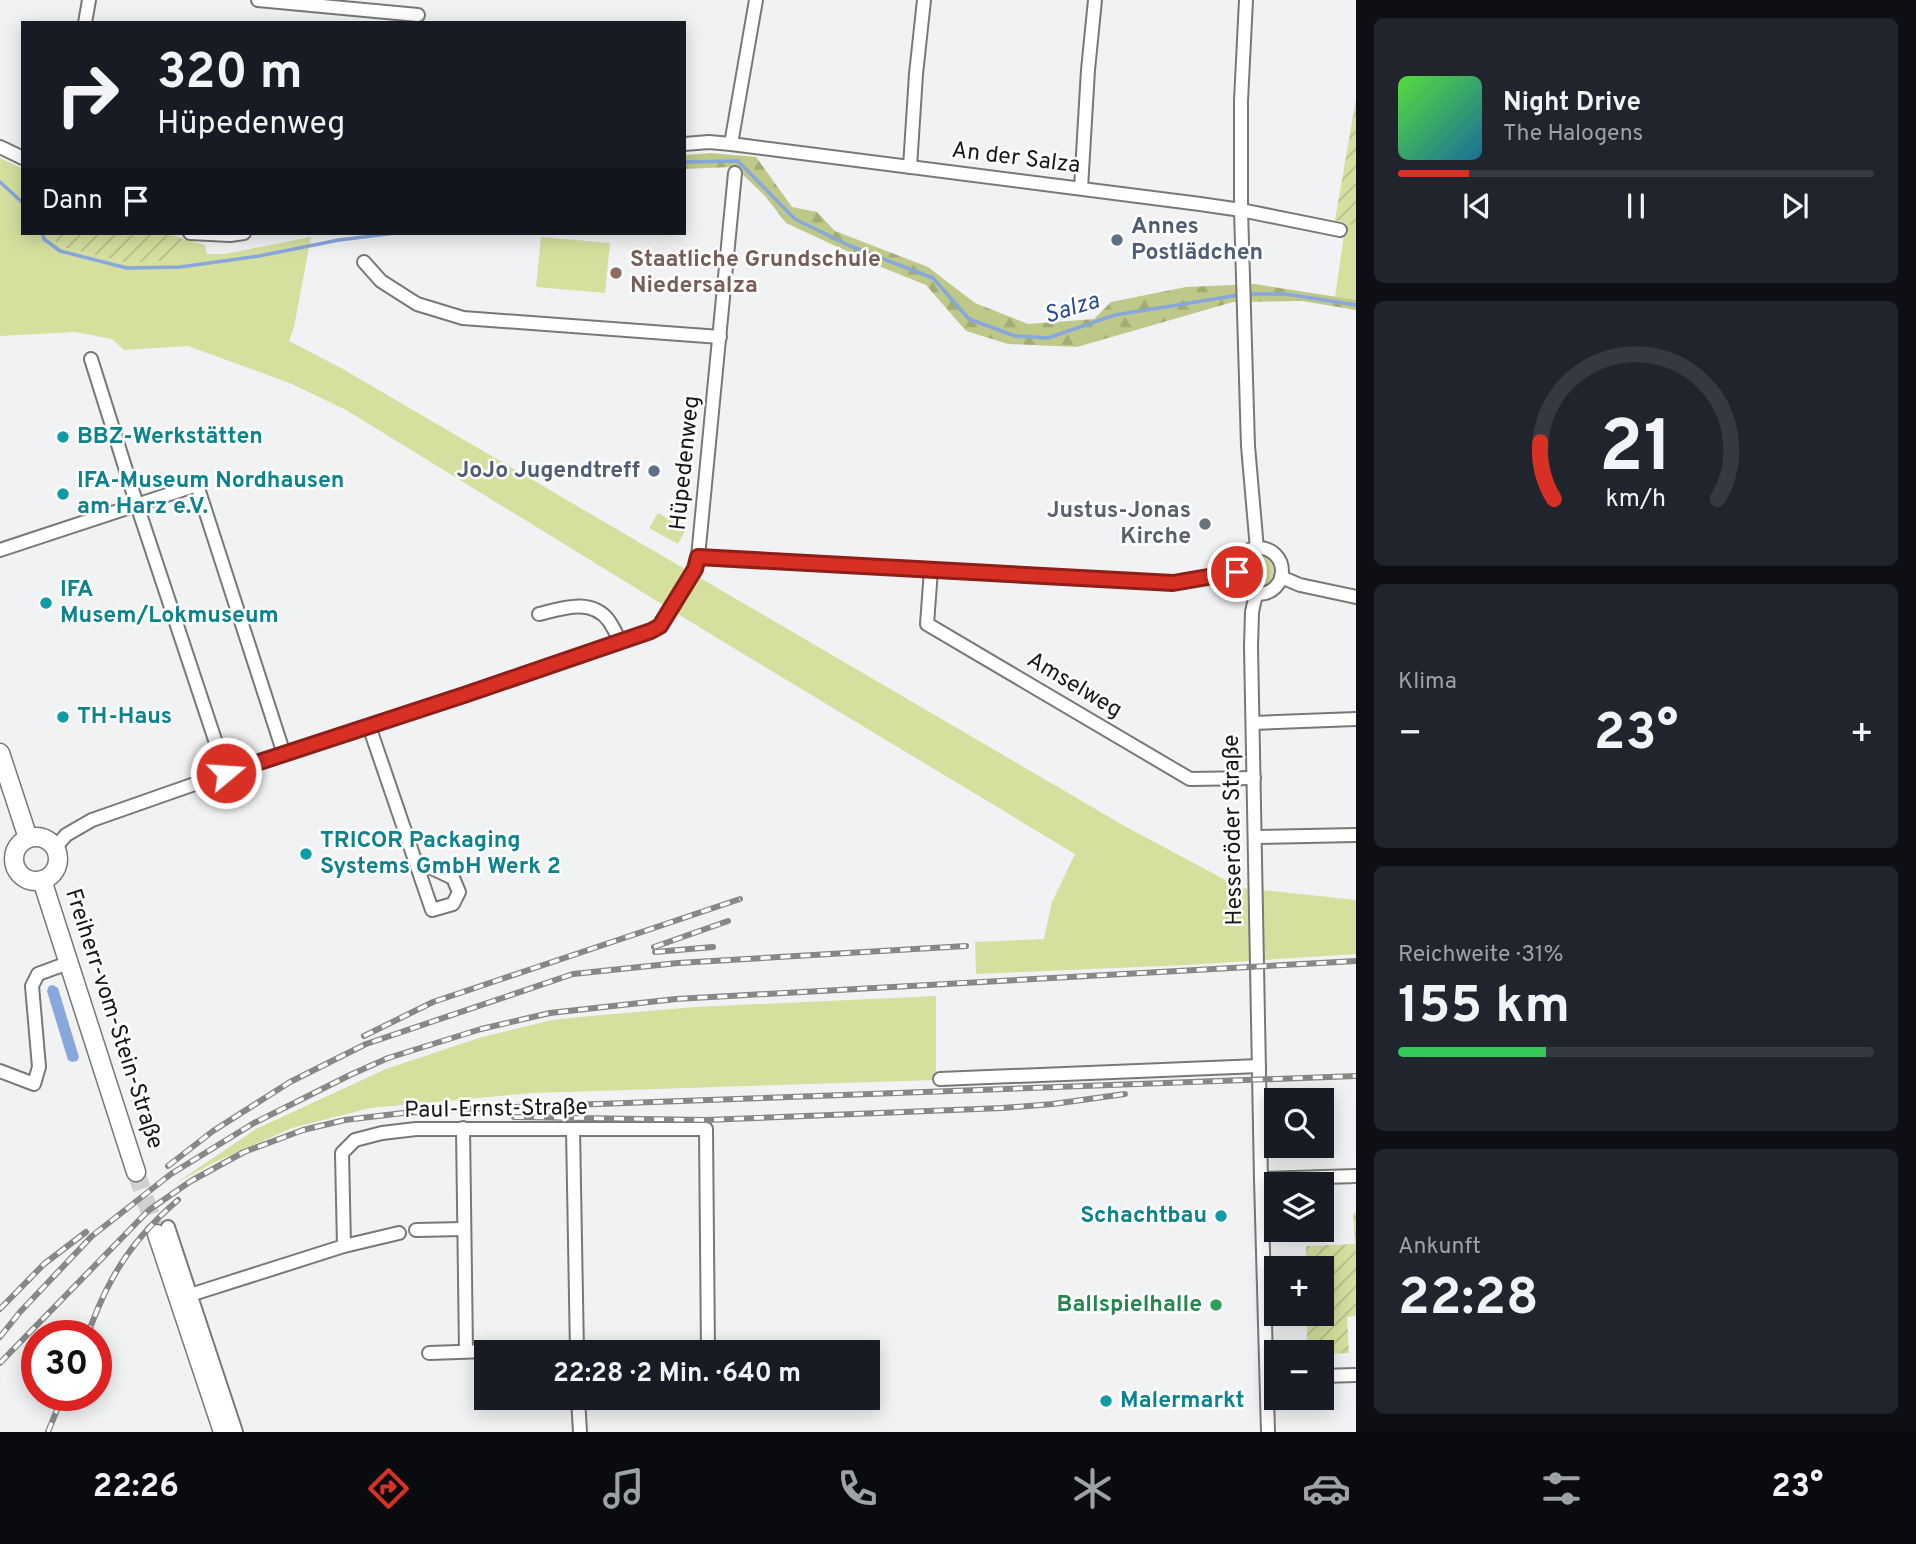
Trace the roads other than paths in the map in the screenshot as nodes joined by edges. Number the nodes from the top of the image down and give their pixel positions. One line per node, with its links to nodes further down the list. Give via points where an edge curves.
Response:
1 (89, 0): 9 (street)
2 (258, 0): 8 (street)
3 (421, 0): 8 (street)
4 (756, 0): 11 (street)
5 (925, 0): 14 (street)
6 (1095, 0): 16 (street)
7 (1246, 0): 17 (street)
8 (418, 19)
9 (85, 21)
10 (686, 144): 11 (street, An der Salza)
11 (731, 144): 14 (street, An der Salza)
12 (0, 147): 13 (street)
13 (21, 157)
14 (911, 167): 16 (street, An der Salza)
15 (735, 173): 20 (street, Hüpedenweg)
16 (1081, 188): 17 (street, An der Salza)
17 (1241, 210): 18 (street, An der Salza); 23 (street, via 1248,446)
18 (1340, 230)
19 (364, 262): 20 (street, via 382,281 417,304 463,318)
20 (719, 337): 25 (street, Hüpedenweg)
21 (91, 359): 22 (street)
22 (137, 505): 24 (street); 37 (street, via 197,485); 38 (street)
23 (1257, 549): 27 (street, via 1242,556); 28 (street, via 1278,558)
24 (0, 550)
25 (698, 557): 26 (street, Hüpedenweg); 32 (street, via 660,626)
26 (931, 570): 27 (street, Hüpedenweg, via 1173,583); 39 (street, Amselweg, via 927,624 1190,779)
27 (1237, 572): 29 (street, via 1246,590)
28 (1281, 577): 29 (street, via 1273,589); 30 (street)
29 (1256, 594): 34 (street, Hesseröder Straße, via 1251,646)
30 (1356, 597)
31 (539, 614): 32 (street, via 569,607 593,608 608,619)
32 (620, 642): 35 (street)
33 (1356, 719): 34 (street)
34 (1253, 723): 39 (street, Hesseröder Straße)
35 (369, 726): 37 (street); 44 (street)
36 (0, 753): 42 (main road)
37 (284, 754): 38 (street)
38 (226, 773): 43 (street, via 92,820 66,835)
39 (1254, 778): 41 (street, Hesseröder Straße)
40 (1356, 835): 41 (street)
41 (1255, 837): 47 (street, Hesseröder Straße)
42 (29, 838): 43 (main road, via 44,838); 45 (main road, Freiherr-vom-Stein-Straße, via 17,847 16,869 27,880)
43 (55, 848): 45 (main road, Freiherr-vom-Stein-Straße, via 57,867)
44 (415, 860)
45 (42, 880): 46 (main road, Freiherr-vom-Stein-Straße)
46 (68, 963): 48 (street, via 38,974 32,986 39,1067 34,1084); 52 (main road, Freiherr-vom-Stein-Straße)
47 (1259, 1066): 49 (street); 54 (street, Hesseröder Straße)
48 (0, 1071)
49 (940, 1079)
50 (463, 1128): 51 (street, Paul-Ernst-Straße); 55 (street); 59 (street, Paul-Ernst-Straße, via 416,1129 355,1140 342,1153)
51 (573, 1129): 61 (street); 62 (street, Paul-Ernst-Straße, via 706,1129)
52 (136, 1172)
53 (1356, 1176): 54 (street)
54 (1261, 1179): 63 (street, Hesseröder Straße)
55 (464, 1228): 57 (street); 64 (street)
56 (162, 1230): 60 (street); 71 (main road)
57 (416, 1230)
58 (399, 1233): 59 (street)
59 (344, 1245): 60 (street)
60 (190, 1295): 72 (street)
61 (577, 1340)
62 (708, 1340)
63 (1269, 1340)
64 (466, 1351): 65 (street); 66 (street)
65 (474, 1351)
66 (429, 1353)
67 (1356, 1375): 68 (street)
68 (1334, 1376)
69 (579, 1410): 73 (street)
70 (1269, 1410): 74 (street, Hesseröder Straße)
71 (223, 1432)
72 (236, 1432)
73 (580, 1432)
74 (1268, 1432)

